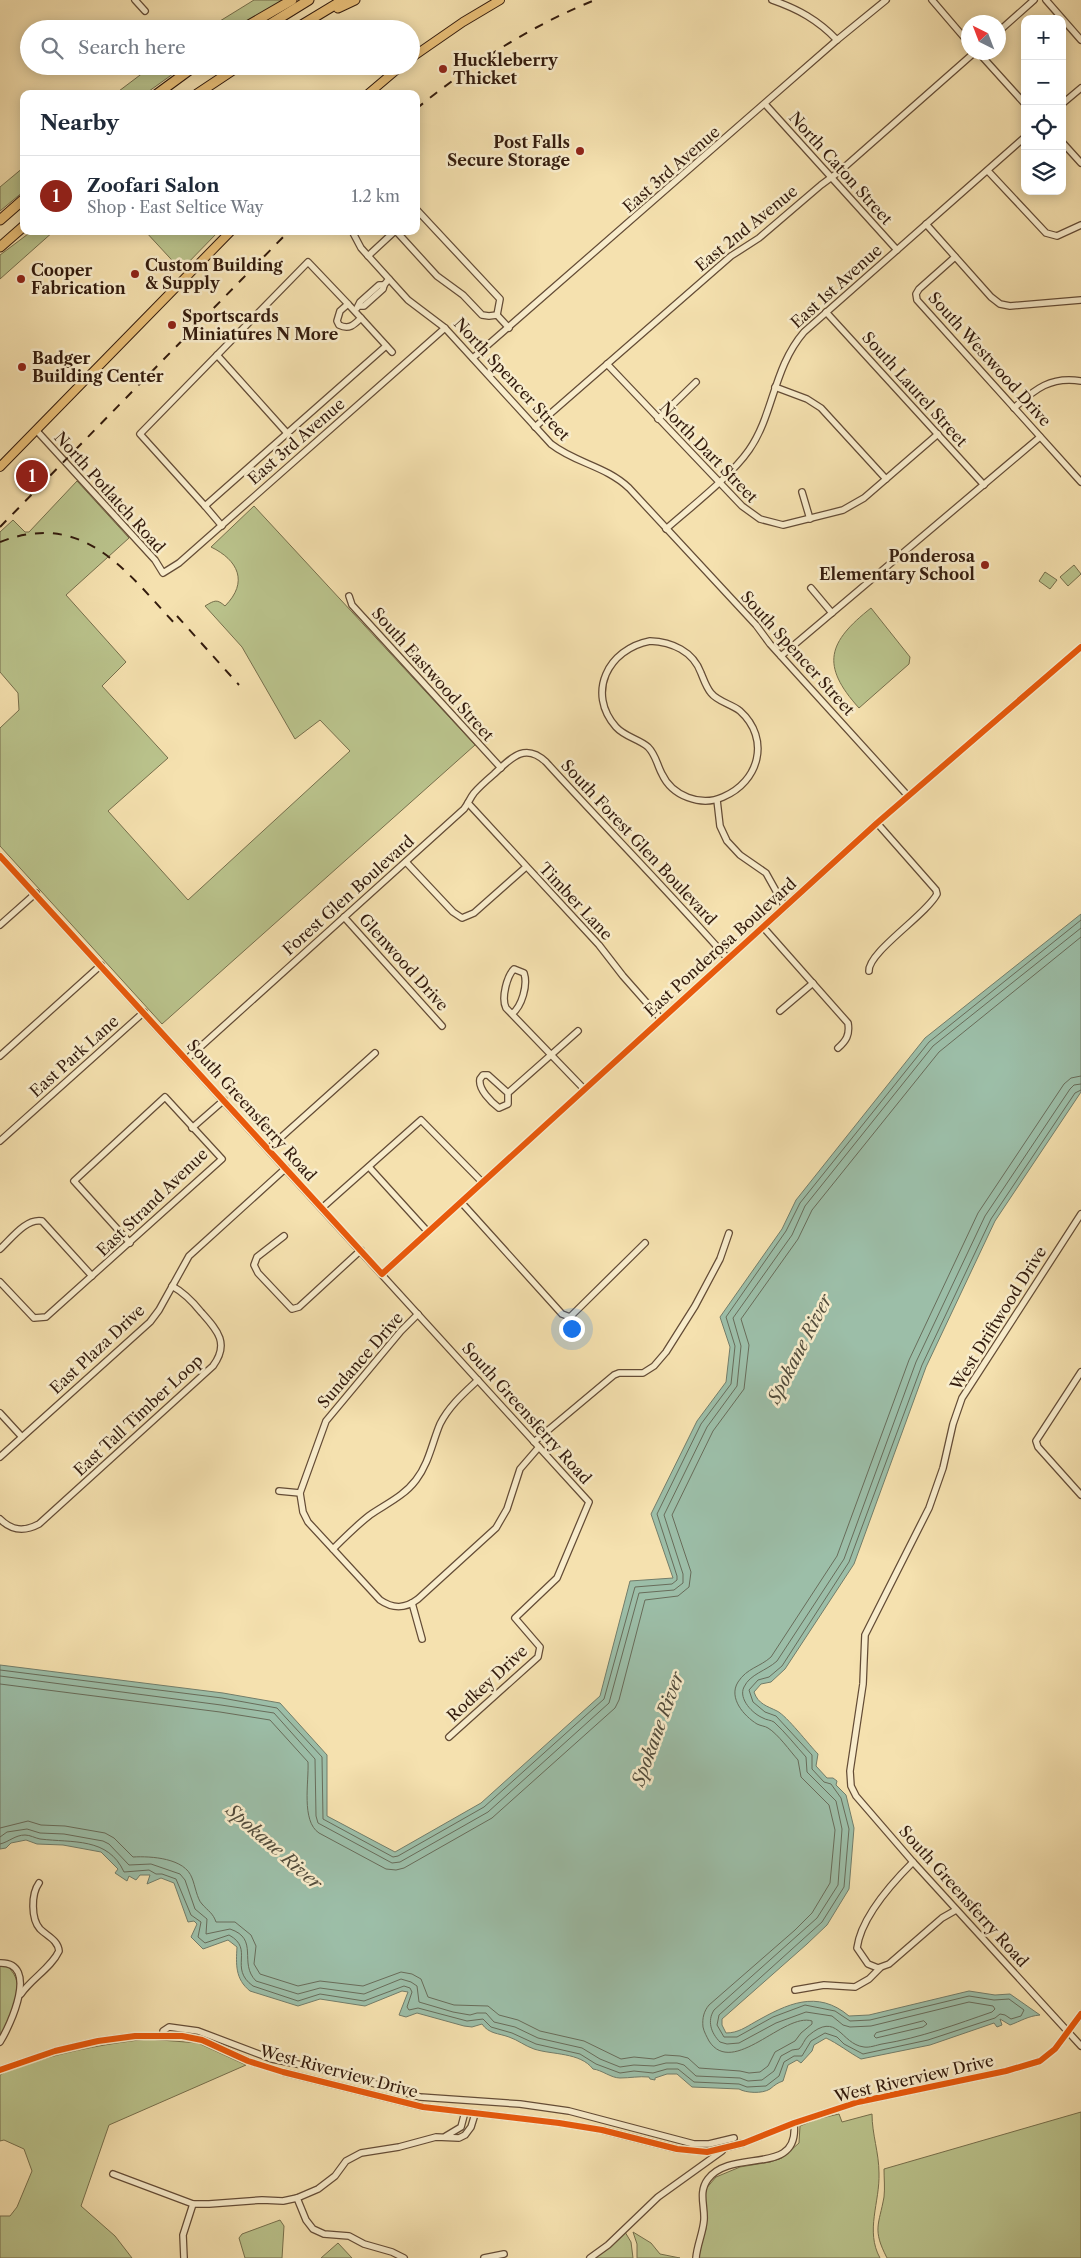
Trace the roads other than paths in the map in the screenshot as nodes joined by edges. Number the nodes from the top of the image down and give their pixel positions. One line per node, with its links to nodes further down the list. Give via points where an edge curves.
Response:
1 (135, 0): 12 (street)
2 (292, 0): 13 (highway)
3 (310, 0): 14 (highway)
4 (343, 0): 15 (highway)
5 (355, 0): 16 (highway)
6 (500, 0): 21 (main road)
7 (772, 0): 19 (street, via 808,15 823,25)
8 (886, 0): 19 (street, East 3rd Avenue)
9 (932, 0): 18 (street)
10 (1034, 0): 17 (street)
11 (1046, 0): 20 (street)
12 (146, 11)
13 (258, 20)
14 (277, 20)
15 (309, 20)
16 (310, 20)
17 (1006, 25)
18 (961, 34)
19 (836, 40): 33 (street, East 3rd Avenue)
20 (1081, 40)
21 (420, 52)
22 (967, 60): 38 (street, East 2nd Avenue)
23 (984, 60): 31 (street)
24 (183, 75): 28 (highway)
25 (225, 75): 29 (highway)
26 (390, 75): 30 (main road)
27 (1081, 88): 32 (street)
28 (162, 90)
29 (203, 90)
30 (373, 90)
31 (1021, 100)
32 (1066, 101)
33 (765, 104): 38 (street, North Caton Street); 61 (street, East 3rd Avenue)
34 (1021, 141): 37 (street, East 1st Avenue)
35 (1066, 146): 36 (street)
36 (1081, 163)
37 (988, 170): 42 (street, East 1st Avenue); 43 (street, via 1046,233 1055,236)
38 (831, 178): 50 (street, North Caton Street); 66 (street, East 2nd Avenue, via 759,238 731,256)
39 (20, 202): 41 (highway)
40 (420, 213): 58 (street, via 500,299)
41 (0, 220)
42 (926, 224): 50 (street, East 1st Avenue); 52 (street)
43 (1081, 225)
44 (20, 230): 49 (highway)
45 (227, 235): 73 (main road)
46 (354, 235): 51 (street, North Spencer Street)
47 (392, 235): 51 (street)
48 (400, 235): 58 (street, via 437,276 482,314)
49 (0, 247)
50 (897, 250): 57 (street, East 1st Avenue)
51 (368, 256): 53 (street, North Spencer Street)
52 (955, 257): 54 (street, via 1000,304); 70 (street, South Westwood Drive, via 919,289 917,300)
53 (390, 279): 56 (street, via 373,290); 60 (street, North Spencer Street, via 417,308)
54 (1081, 300)
55 (348, 304): 56 (street); 59 (street, via 338,315 339,325 347,328); 64 (street, via 308,262)
56 (354, 311): 59 (street)
57 (826, 312): 69 (street, East 1st Avenue, via 795,344); 75 (street, South Laurel Street)
58 (497, 315): 61 (street)
59 (361, 318): 62 (street)
60 (445, 328): 65 (street, North Spencer Street); 85 (street, East 3rd Avenue)
61 (509, 328): 65 (street, East 3rd Avenue)
62 (386, 346): 63 (street); 74 (street)
63 (392, 352)
64 (217, 355): 74 (street); 83 (street, via 140,434)
65 (473, 358): 72 (street, North Spencer Street)
66 (607, 364): 71 (street, North Dart Street); 72 (street, East 2nd Avenue)
67 (1081, 381): 70 (street, via 1045,384)
68 (696, 382): 71 (street)
69 (775, 387): 78 (street, via 821,408); 79 (street, East 1st Avenue, via 760,430 749,450)
70 (1014, 408): 76 (street, South Westwood Drive)
71 (658, 419): 79 (street, North Dart Street)
72 (535, 427): 86 (street, North Spencer Street, via 565,454 616,476)
73 (36, 430): 77 (main road); 87 (street, North Potlatch Road)
74 (287, 433): 83 (street)
75 (938, 434): 78 (street, North Dart Street); 81 (street, South Laurel Street)
76 (1040, 437): 80 (street, South Westwood Drive); 81 (street)
77 (0, 467)
78 (886, 479): 84 (street, North Dart Street, via 850,508)
79 (717, 482): 84 (street, North Dart Street, via 746,511 760,519 783,524); 86 (street, East 1st Avenue)
80 (1081, 482)
81 (984, 485): 90 (street)
82 (802, 492): 84 (street)
83 (205, 506): 85 (street)
84 (810, 519)
85 (222, 526): 87 (street, East 3rd Avenue)
86 (666, 529): 92 (street, South Spencer Street)
87 (163, 573)
88 (811, 588): 90 (street)
89 (349, 596): 94 (street, South Eastwood Street, via 352,605)
90 (832, 613): 92 (street)
91 (1081, 647): 95 (street, East Ponderosa Boulevard)
92 (781, 656): 95 (street, South Spencer Street)
93 (526, 752): 94 (street, Forest Glen Boulevard, via 513,756); 107 (street, South Forest Glen Boulevard, via 546,762)
94 (501, 768): 97 (street, Forest Glen Boulevard)
95 (908, 796): 98 (street, East Ponderosa Boulevard)
96 (717, 800): 96 (street, via 745,783 754,769 758,748 750,723 736,708 712,695 695,662 678,647 650,642 629,648 616,658 604,682 603,697 610,718 623,733 651,750 662,776 672,788 690,798); 103 (street, via 720,826 726,841 766,873)
97 (468, 803): 100 (street, Forest Glen Boulevard); 101 (street, Timber Lane)
98 (878, 822): 103 (street, East Ponderosa Boulevard); 109 (street, via 937,894 927,908 876,954 868,966)
99 (0, 856): 102 (street, South Greensferry Road)
100 (406, 862): 101 (street, via 462,918 474,913); 104 (street, Forest Glen Boulevard)
101 (526, 867): 114 (street, Timber Lane, via 599,945)
102 (36, 893): 105 (street); 108 (street, South Greensferry Road)
103 (785, 907): 106 (street, East Ponderosa Boulevard)
104 (344, 917): 115 (street, Glenwood Drive); 121 (street, Forest Glen Boulevard)
105 (0, 925)
106 (763, 927): 107 (street, East Ponderosa Boulevard); 110 (street)
107 (728, 959): 114 (street, East Ponderosa Boulevard)
108 (101, 965): 112 (street, South Greensferry Road); 120 (street)
109 (869, 971)
110 (814, 983): 111 (street); 117 (street, via 848,1023 847,1039)
111 (780, 1011)
112 (144, 1012): 121 (street, South Greensferry Road); 126 (street, East Park Lane)
113 (512, 1014): 113 (street, via 506,1008 504,998 510,975 518,969 524,973 525,982 520,1006); 119 (street)
114 (661, 1019): 122 (street, East Ponderosa Boulevard)
115 (442, 1026)
116 (578, 1031): 119 (street)
117 (838, 1048)
118 (375, 1053): 127 (street)
119 (550, 1055): 122 (street); 123 (street)
120 (0, 1056)
121 (187, 1059): 124 (street, South Greensferry Road)
122 (584, 1089): 130 (street, East Ponderosa Boulevard)
123 (508, 1093): 123 (street, via 488,1075 480,1079 481,1088 499,1108 508,1104)
124 (224, 1100): 125 (street, East Strand Avenue); 127 (street, South Greensferry Road)
125 (192, 1128): 137 (street, East Strand Avenue, via 222,1159); 137 (street, via 166,1097 74,1181)
126 (0, 1141)
127 (268, 1149): 129 (street, South Greensferry Road)
128 (369, 1166): 130 (street, via 422,1120); 132 (street); 134 (street)
129 (286, 1168): 132 (street, South Greensferry Road); 144 (street, East Plaza Drive, via 189,1256)
130 (482, 1182): 131 (street, East Ponderosa Boulevard)
131 (461, 1202): 134 (street, East Ponderosa Boulevard); 138 (street, via 562,1314 570,1317)
132 (322, 1208): 140 (street, South Greensferry Road)
133 (1081, 1214): 162 (street, West Driftwood Drive, via 962,1398 943,1468 928,1508 865,1635 863,1684)
134 (428, 1232): 141 (street, East Ponderosa Boulevard)
135 (729, 1233): 150 (street, via 720,1259 695,1306 654,1366 644,1373 614,1375)
136 (284, 1236): 140 (street, via 257,1257 254,1265 292,1309 299,1307)
137 (130, 1243): 142 (street, East Strand Avenue)
138 (645, 1243)
139 (0, 1249): 142 (street, via 29,1223 42,1222)
140 (361, 1250): 141 (street, South Greensferry Road)
141 (382, 1274): 145 (street, South Greensferry Road)
142 (92, 1276): 143 (street, East Strand Avenue, via 41,1319 31,1316)
143 (0, 1282)
144 (172, 1286): 149 (street, East Plaza Drive, via 150,1322); 157 (street, East Tall Timber Loop, via 217,1329 221,1345 219,1358 39,1524 29,1529 16,1529)
145 (418, 1314): 147 (street, South Greensferry Road); 154 (street, Sundance Drive, via 326,1421)
146 (1081, 1372): 155 (street, via 1036,1441)
147 (478, 1380): 150 (street, South Greensferry Road); 158 (street, via 445,1416 416,1481 398,1498 364,1520)
148 (0, 1412): 149 (street)
149 (22, 1437): 152 (street, East Plaza Drive)
150 (534, 1442): 151 (street, South Greensferry Road)
151 (539, 1447): 156 (street, South Greensferry Road); 159 (street, via 520,1469 507,1508 496,1528)
152 (0, 1457)
153 (279, 1491): 154 (street)
154 (300, 1493): 158 (street, via 306,1519)
155 (1081, 1495)
156 (589, 1502): 161 (street, Rodkey Drive, via 557,1578 515,1618 540,1647 538,1657)
157 (0, 1519)
158 (333, 1549): 159 (street, via 386,1604 399,1607)
159 (412, 1603): 160 (street)
160 (422, 1639)
161 (449, 1737)
162 (853, 1753): 163 (street, South Greensferry Road, via 851,1786 856,1796)
163 (913, 1862): 165 (street, South Greensferry Road); 167 (street, via 870,1915 858,1938 857,1948 868,1964)
164 (39, 1883): 169 (street, via 32,1895 38,1926 59,1950 50,1965)
165 (956, 1910): 167 (street); 171 (street, South Greensferry Road)
166 (0, 1963): 169 (street, via 8,1964 17,1973)
167 (882, 1967): 168 (street, via 855,1987 824,1984)
168 (795, 1990)
169 (20, 1994): 173 (street)
170 (1081, 2014): 171 (street, West Riverview Drive)
171 (1067, 2032): 174 (street, South Greensferry Road); 180 (street, West Riverview Drive, via 1049,2056 1029,2065 880,2096)
172 (163, 2036): 175 (street, West Riverview Drive, via 98,2041 54,2051); 176 (street, West Riverview Drive, via 163,2031 169,2027 198,2031 272,2059); 177 (street, West Riverview Drive, via 202,2040 248,2061)
173 (0, 2042)
174 (1081, 2046)
175 (0, 2070)
176 (382, 2086): 177 (street); 181 (street, West Riverview Drive, via 420,2097 569,2111)
177 (375, 2095): 178 (street, West Riverview Drive, via 423,2107)
178 (465, 2112): 179 (street, West Riverview Drive); 182 (street, via 461,2127)
179 (475, 2114): 182 (street, via 465,2135 459,2138); 184 (street, West Riverview Drive, via 559,2123)
180 (794, 2123): 185 (street, West Riverview Drive); 194 (street, via 794,2141 782,2155 732,2163 706,2181 702,2191 703,2229)
181 (651, 2133): 183 (street, West Riverview Drive, via 694,2144); 184 (street)
182 (446, 2136): 187 (street, via 352,2157 328,2183)
183 (734, 2138)
184 (648, 2142): 185 (street, West Riverview Drive, via 692,2151)
185 (724, 2149): 193 (street, via 658,2197)
186 (113, 2174): 188 (street)
187 (297, 2198): 188 (street); 191 (street, via 313,2229 324,2234 349,2236)
188 (193, 2204): 190 (street, via 183,2235)
189 (504, 2254): 192 (street)
190 (184, 2258)
191 (404, 2258)
192 (484, 2258)
193 (590, 2258)
194 (696, 2258)

